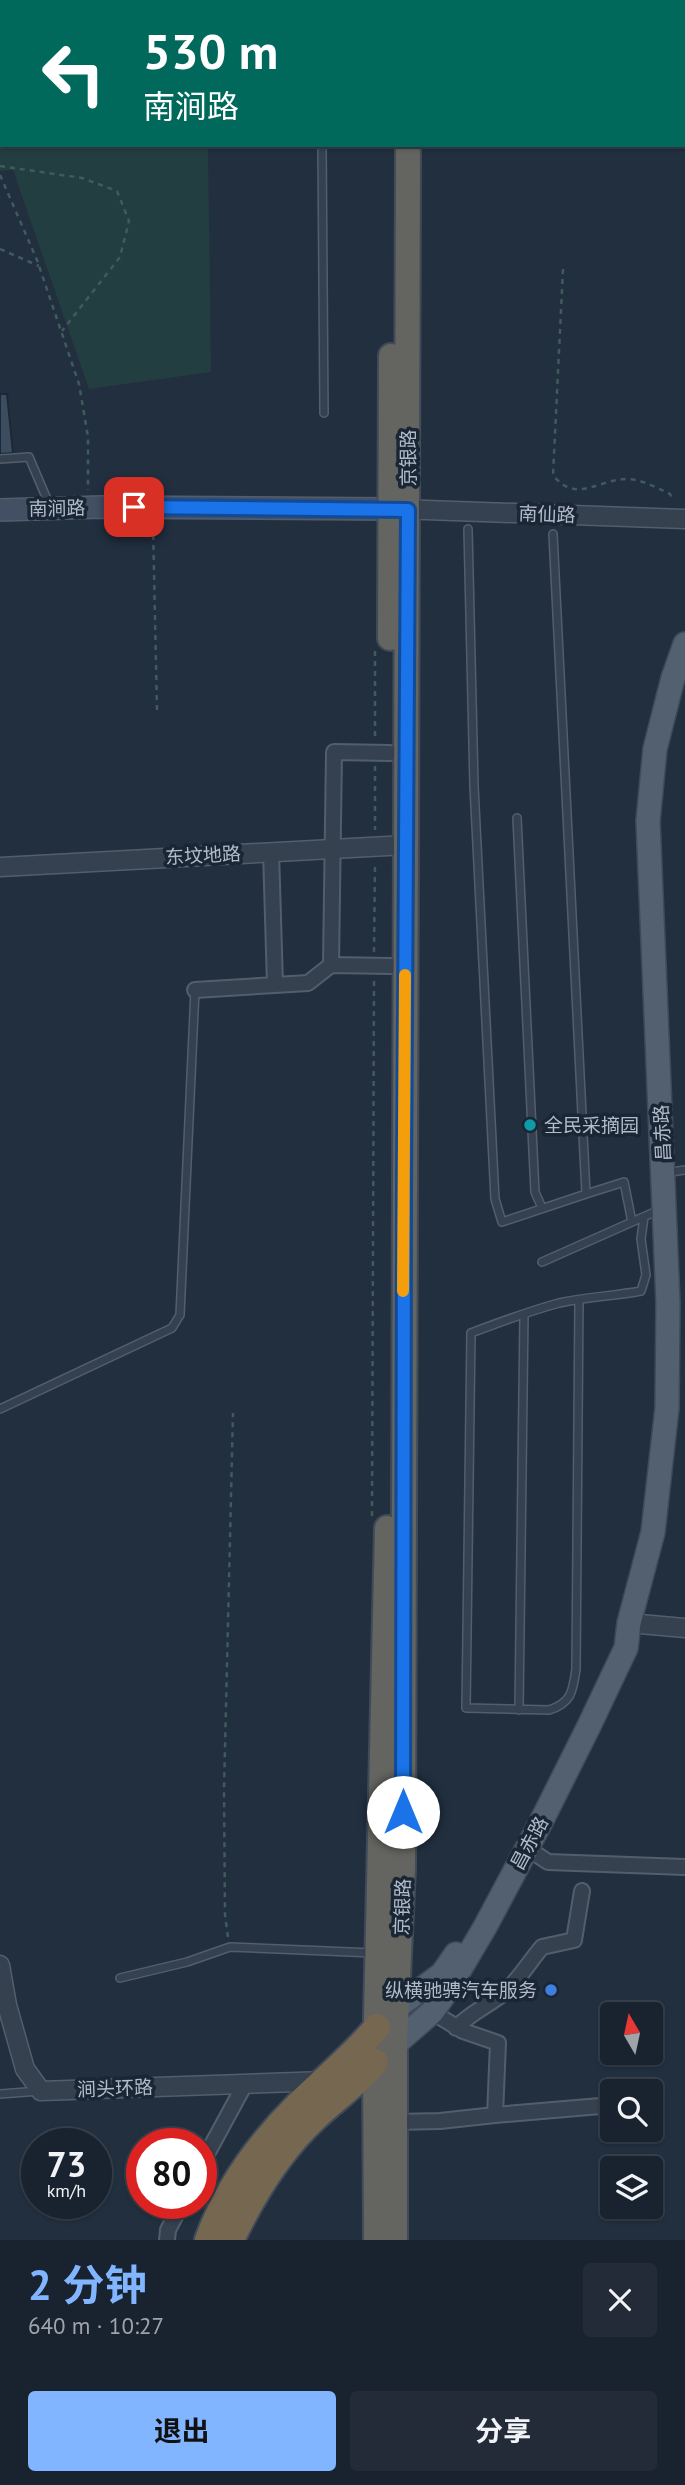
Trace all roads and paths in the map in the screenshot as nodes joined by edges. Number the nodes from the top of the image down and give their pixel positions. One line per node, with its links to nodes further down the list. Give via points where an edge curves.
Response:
1 (322, 147): 10 (lane)
2 (393, 147): 15 (highway, 京银路)
3 (408, 147): 15 (highway, 京银路)
4 (0, 166): 9 (path, via 82,178 117,191 129,220 120,257)
5 (0, 175): 7 (path)
6 (0, 249): 7 (path)
7 (38, 266): 9 (path)
8 (563, 269): 17 (path, via 553,475 574,490 616,480 646,483 670,494)
9 (61, 332): 14 (path, via 79,384 88,437)
10 (324, 413)
11 (0, 459): 13 (lane, via 29,457)
12 (153, 507): 14 (main road, 南涧路); 15 (main road, 南涧路); 22 (path)
13 (50, 508): 14 (main road, 南涧路); 16 (main road, 南涧路)
14 (89, 508)
15 (399, 509): 17 (street, 南仙路); 23 (highway, 京银路); 25 (highway, 京银路)
16 (0, 510)
17 (679, 519)
18 (468, 529): 36 (lane, via 474,786 495,1199 502,1222)
19 (554, 534): 34 (lane)
20 (685, 644): 33 (main road, 昌赤路, via 655,749 648,821)
21 (374, 645): 23 (path)
22 (157, 710)
23 (383, 753): 25 (highway, 京银路); 25 (path); 26 (street, via 334,752)
24 (517, 818): 36 (lane, via 535,1192)
25 (390, 846): 26 (street, 东坟地路); 30 (highway, 京银路); 30 (path); 40 (highway, 京银路)
26 (332, 849): 27 (street, 东坟地路); 29 (street)
27 (271, 852): 28 (street, 东坟地路); 31 (street)
28 (0, 867)
29 (331, 965): 30 (street); 31 (street, via 308,983)
30 (382, 966): 40 (highway, 京银路); 40 (path)
31 (275, 985): 32 (street)
32 (195, 990): 44 (lane, via 180,1315 172,1328)
33 (675, 1172): 35 (main road, 昌赤路)
34 (586, 1194): 36 (lane); 38 (lane, via 624,1182)
35 (666, 1207): 37 (lane); 46 (main road, 昌赤路, via 667,1408 653,1532)
36 (542, 1208)
37 (644, 1217): 38 (lane); 41 (lane, via 641,1239 646,1275 641,1291)
38 (632, 1222): 39 (lane)
39 (542, 1262)
40 (389, 1287): 43 (highway, 京银路); 43 (path)
41 (579, 1300): 42 (lane); 48 (lane, via 573,1691 562,1707)
42 (524, 1314): 48 (lane); 48 (lane, via 471,1334 466,1681 466,1708)
43 (389, 1340): 53 (highway, 京银路); 56 (highway, 京银路, via 403,1868)
44 (0, 1409)
45 (233, 1413): 52 (path, via 224,1790 225,1915)
46 (629, 1623): 47 (street); 49 (main road, 昌赤路, via 626,1648); 56 (main road, 昌赤路, via 566,1754 458,1952 442,1974)
47 (685, 1628)
48 (519, 1710)
49 (527, 1848): 50 (street, via 548,1862); 57 (main road, 昌赤路)
50 (685, 1867)
51 (582, 1891): 58 (street, via 574,1940 542,1947 508,1989)
52 (230, 1947): 53 (lane); 55 (lane)
53 (379, 1954): 59 (highway, 京银路)
54 (0, 1965): 63 (street, via 25,2069)
55 (120, 1978)
56 (397, 2007): 59 (highway, 京银路)
57 (432, 2012): 58 (street); 59 (main road, 昌赤路)
58 (457, 2028): 66 (street, via 498,2043)
59 (386, 2035): 60 (highway, 京银路); 61 (highway); 67 (highway, 京银路)
60 (376, 2062): 72 (highway, via 314,2118 273,2165); 73 (highway, 京银路)
61 (324, 2081): 62 (street, 涧头环路); 71 (highway, via 295,2108 231,2188)
62 (245, 2084): 63 (street, 涧头环路); 68 (street)
63 (41, 2091): 64 (lane)
64 (0, 2094)
65 (600, 2106): 66 (street)
66 (495, 2115): 67 (street)
67 (395, 2122): 74 (highway, 京银路)
68 (217, 2136)
69 (174, 2219): 70 (street)
70 (167, 2240)
71 (208, 2240)
72 (231, 2240)
73 (376, 2240)
74 (395, 2240)

